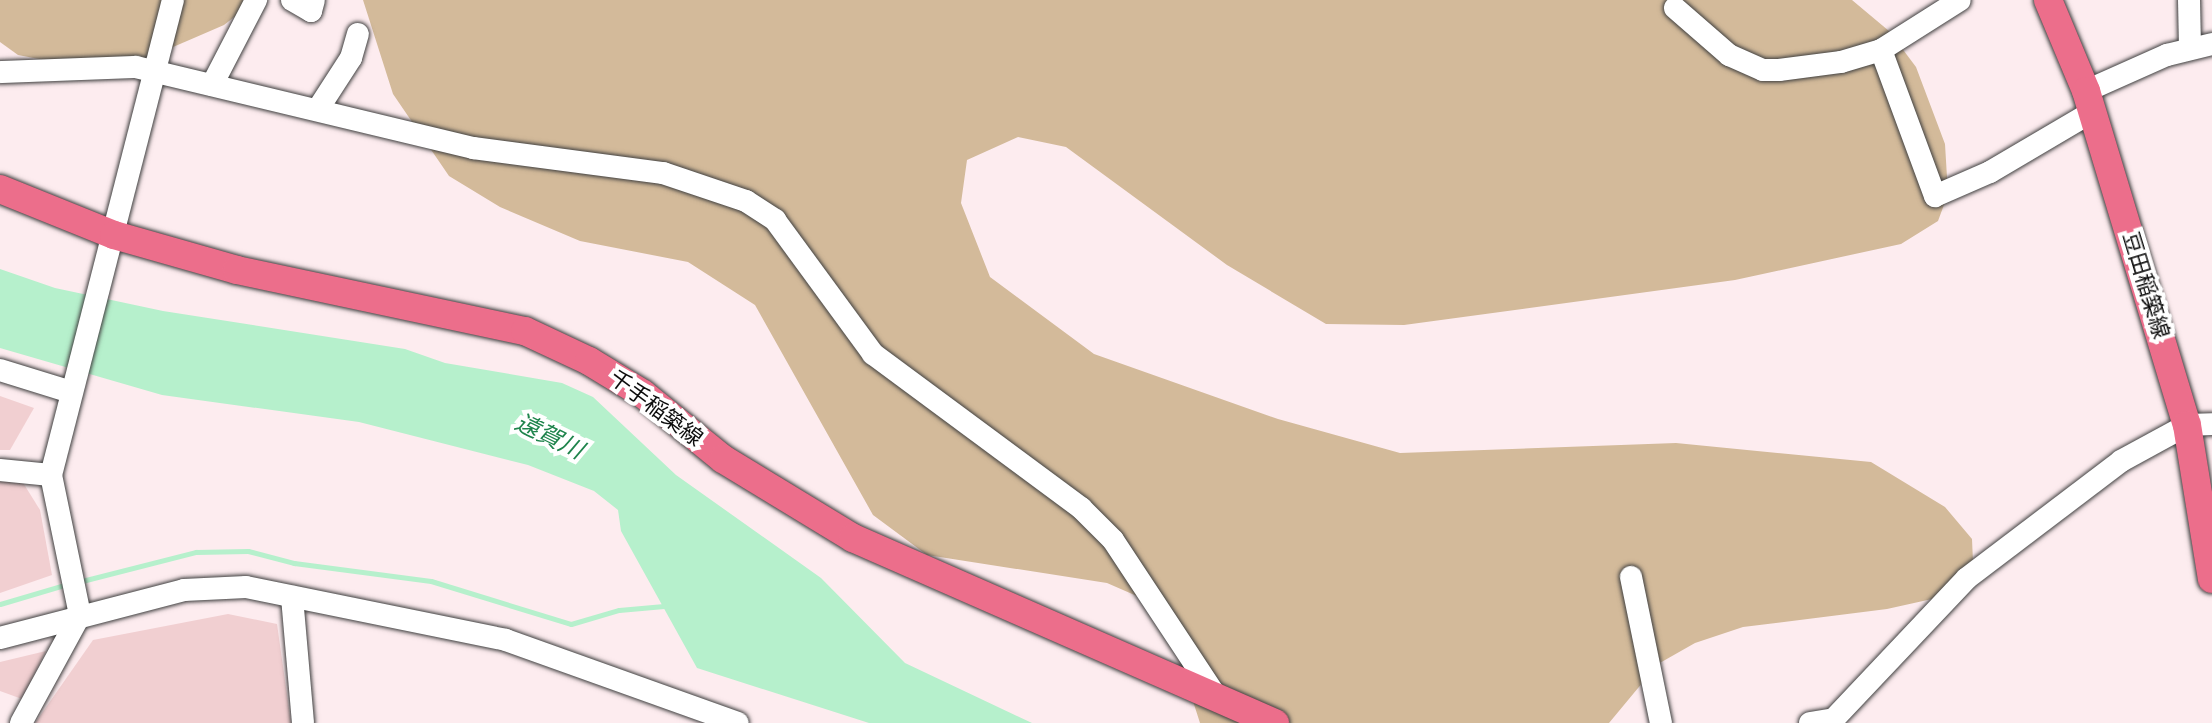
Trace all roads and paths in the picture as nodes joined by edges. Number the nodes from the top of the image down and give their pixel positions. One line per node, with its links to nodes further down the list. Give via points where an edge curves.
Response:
1 (173, 0): 13 (street)
2 (256, 0): 14 (street)
3 (292, 0): 4 (street, via 311,11)
4 (314, 0)
5 (1960, 0): 11 (street)
6 (2048, 0): 15 (main road, 豆田稲築線)
7 (2189, 0): 10 (street)
8 (1675, 8): 11 (street, via 1729,55 1763,70 1812,68)
9 (358, 34): 16 (street, via 351,58)
10 (2201, 45): 15 (street)
11 (1881, 50): 15 (street, via 1935,196 1990,172)
12 (0, 72): 13 (street, via 125,66)
13 (154, 72): 14 (street); 18 (street)
14 (212, 85): 16 (street)
15 (2089, 102): 21 (main road, 豆田稲築線)
16 (318, 109): 29 (street, via 519,156 663,173 755,207 775,220 873,354 1081,508 1113,540)
17 (0, 189): 18 (main road, 千手稲築線)
18 (113, 240): 20 (street); 29 (main road, 千手稲築線, via 525,331 643,394 735,467 853,538)
19 (0, 370): 20 (street)
20 (73, 387): 23 (street)
21 (2200, 425): 25 (main road, 豆田稲築線); 30 (street, via 2121,461 1967,578)
22 (0, 470): 23 (street)
23 (51, 475): 27 (street)
24 (1631, 577): 35 (street)
25 (2212, 579)
26 (292, 597): 27 (street, via 223,585); 32 (street); 33 (street, via 506,640)
27 (80, 615): 28 (street); 31 (street)
28 (0, 638)
29 (1217, 698): 34 (main road, 千手稲築線)
30 (1823, 722)
31 (21, 723)
32 (303, 723)
33 (738, 723)
34 (1275, 723)
35 (1661, 723)

